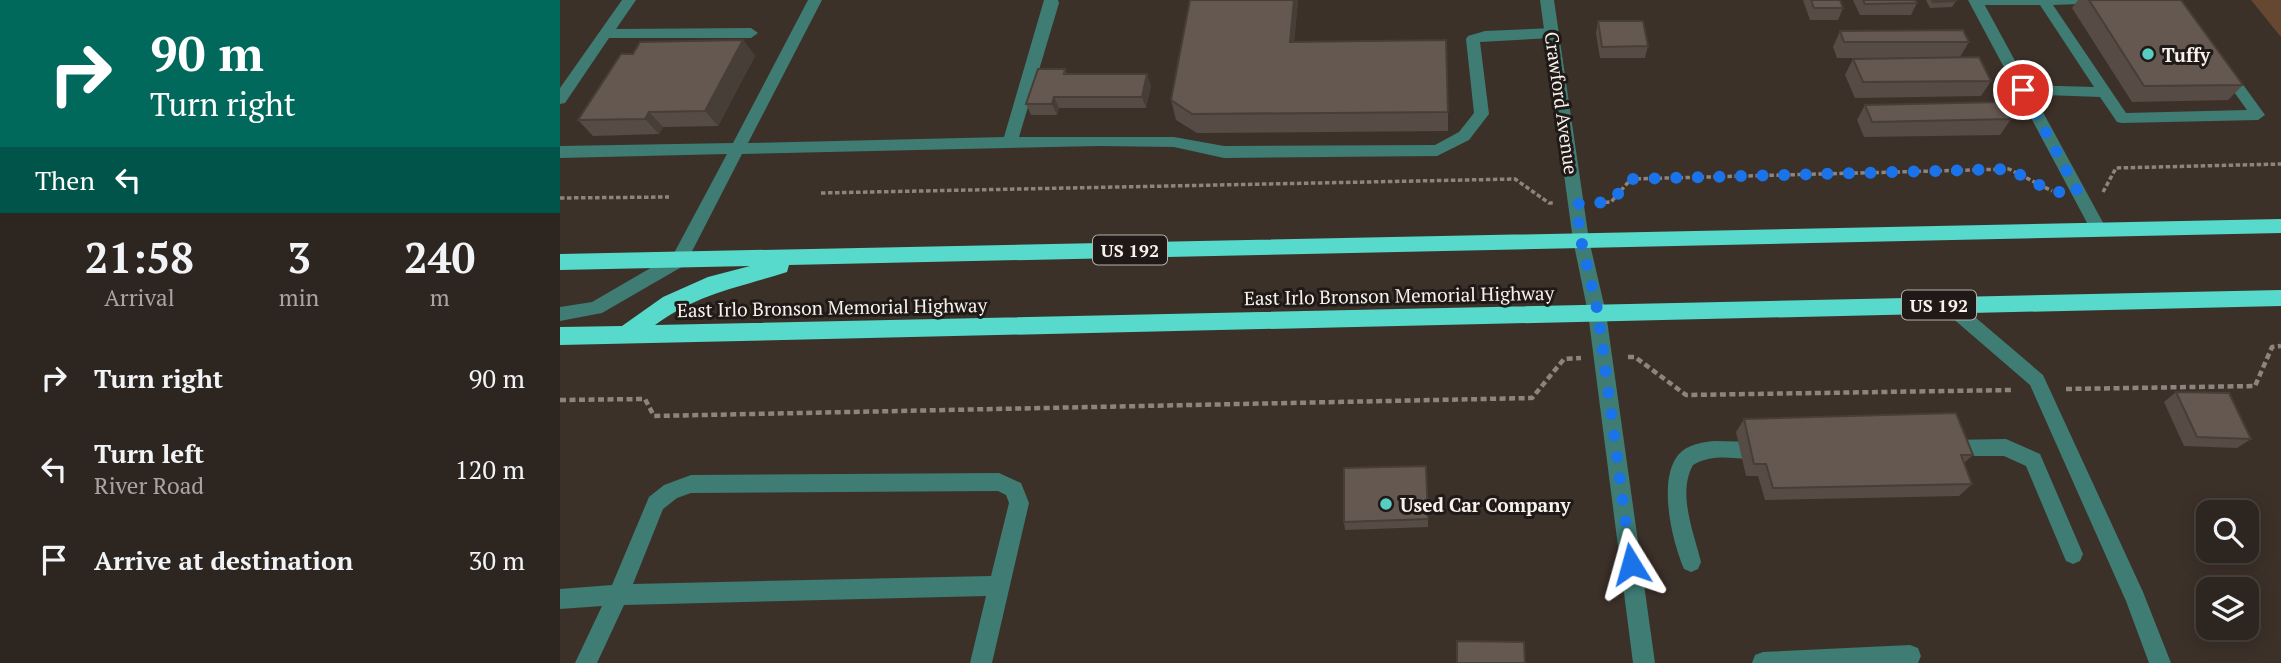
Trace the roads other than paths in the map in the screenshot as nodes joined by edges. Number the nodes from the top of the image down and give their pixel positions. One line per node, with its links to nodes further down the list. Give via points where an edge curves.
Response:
1 (629, 0): 10 (street)
2 (815, 0): 16 (street)
3 (1051, 0): 15 (street)
4 (1547, 0): 9 (street, Crawford Avenue)
5 (2078, 0): 7 (street)
6 (1976, 1): 7 (street); 12 (street)
7 (2044, 1): 13 (street)
8 (751, 33): 10 (street)
9 (1552, 33): 15 (street, via 1473,39 1482,114 1464,136 1437,150 1224,152 1174,142); 20 (street, Crawford Avenue)
10 (606, 34): 14 (street)
11 (2220, 63): 13 (street, via 2258,116 2122,118)
12 (2023, 90): 13 (street); 19 (street)
13 (2105, 92)
14 (560, 99)
15 (1010, 142): 16 (street)
16 (736, 148): 17 (street); 22 (street)
17 (560, 152)
18 (2281, 226): 19 (highway, US 192)
19 (2099, 230): 20 (highway, US 192)
20 (1581, 240): 21 (highway, US 192); 26 (street, Crawford Avenue)
21 (816, 257): 22 (highway, US 192); 28 (highway, via 715,283 670,303)
22 (679, 260): 23 (highway, US 192); 27 (street, via 596,307)
23 (560, 262)
24 (2281, 298): 25 (highway, East Irlo Bronson Memorial Highway / US 192)
25 (1949, 305): 26 (highway, East Irlo Bronson Memorial Highway / US 192); 42 (street, via 2037,380)
26 (1598, 313): 28 (highway, East Irlo Bronson Memorial Highway / US 192); 40 (street, Crawford Avenue)
27 (560, 314)
28 (627, 334): 29 (highway, East Irlo Bronson Memorial Highway / US 192)
29 (560, 336)
30 (1926, 448): 32 (street, via 2006,447 2033,460)
31 (1781, 451): 33 (street, via 1714,449 1688,456 1680,466 1677,495)
32 (2073, 554)
33 (1691, 562)
34 (999, 586): 35 (street); 35 (street, via 1019,503 1014,489 999,482 691,484 656,503); 39 (street)
35 (618, 594): 36 (street); 38 (street)
36 (560, 599)
37 (1910, 656): 41 (street)
38 (586, 663)
39 (981, 663)
40 (1644, 663)
41 (1763, 663)
42 (2160, 663)

